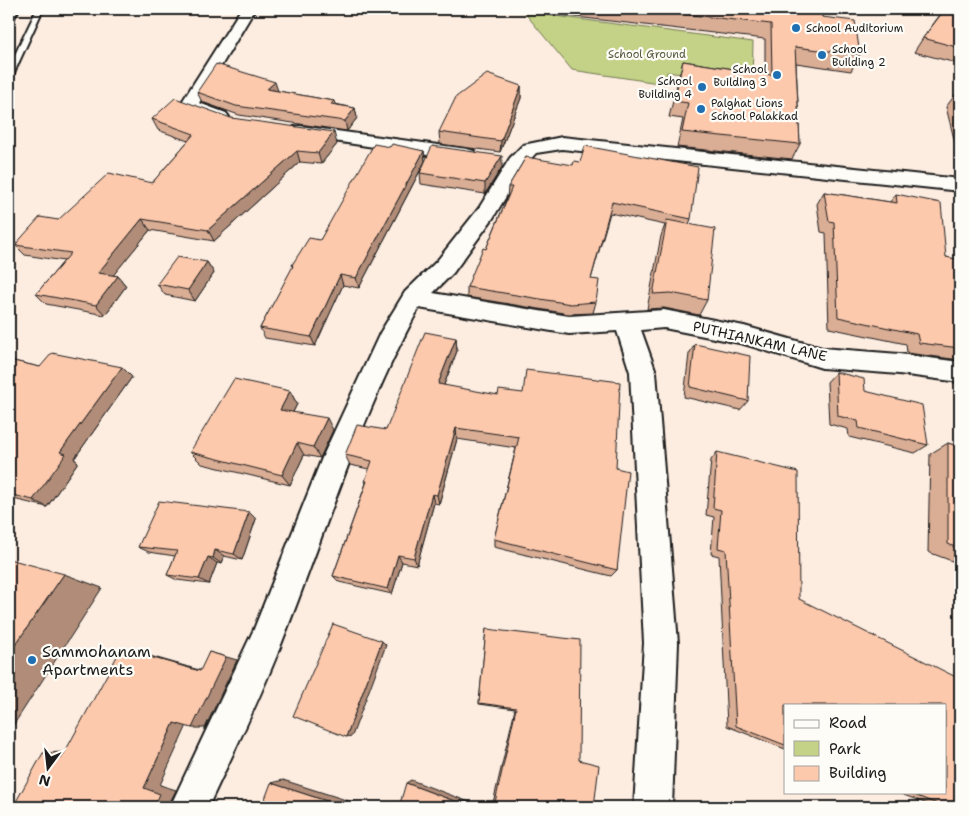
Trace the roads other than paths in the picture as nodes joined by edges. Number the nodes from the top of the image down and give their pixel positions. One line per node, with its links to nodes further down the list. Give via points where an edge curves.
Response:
1 (16, 9): 4 (lane)
2 (40, 9): 5 (lane)
3 (248, 9): 6 (street, via 189,105)
4 (9, 22)
5 (9, 75)
6 (236, 122)
7 (284, 129): 8 (street)
8 (501, 160): 9 (street, via 530,149 562,143); 10 (street, via 486,212 445,267)
9 (960, 185)
10 (413, 298): 11 (street, PUTHIANKAM LANE, via 569,325); 13 (street, via 389,340 336,458 267,638)
11 (626, 320): 12 (street, PUTHIANKAM LANE, via 664,319 744,335 822,358); 14 (street, via 643,372 661,643)
12 (960, 372)
13 (189, 807)
14 (653, 807)

